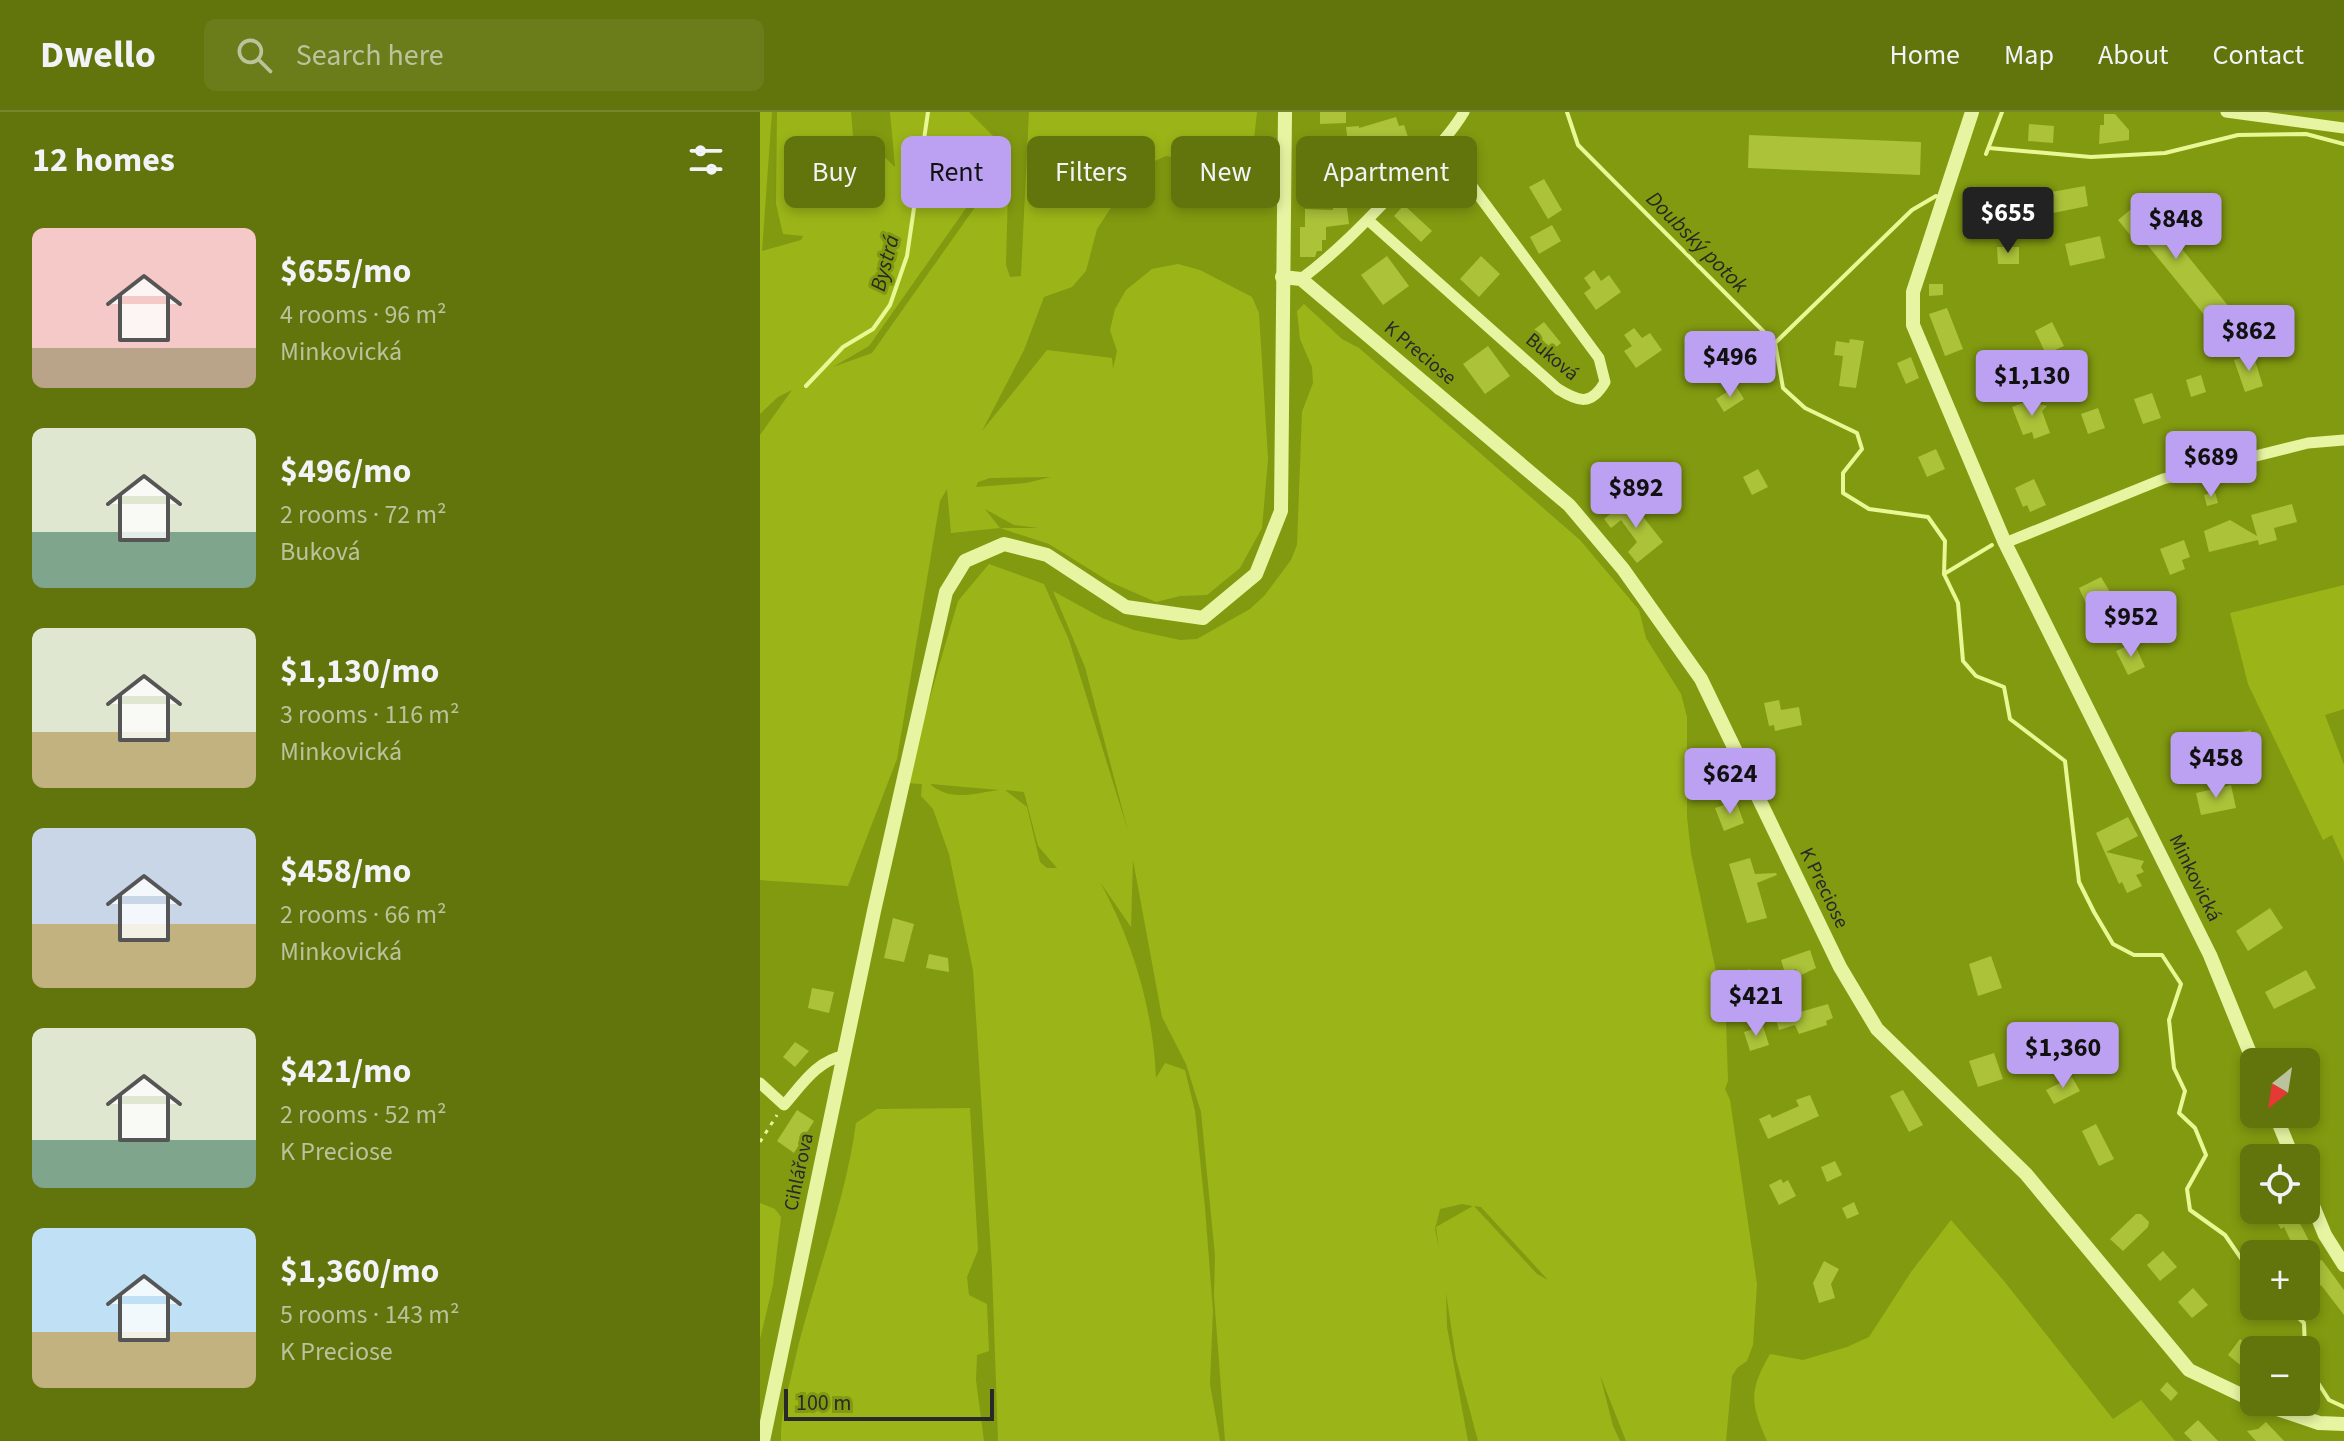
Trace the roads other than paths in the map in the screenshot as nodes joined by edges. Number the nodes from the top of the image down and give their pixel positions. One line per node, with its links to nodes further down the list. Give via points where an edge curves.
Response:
1 (1285, 112): 10 (street, Cihlářova)
2 (1464, 112): 6 (street)
3 (1972, 112): 13 (street, Minkovická, via 1912,308 1918,339)
4 (2226, 112): 5 (street)
5 (2344, 128)
6 (1445, 136)
7 (1477, 193): 9 (street, Buková, via 1599,358 1605,382 1589,400 1558,389)
8 (1379, 208): 9 (street)
9 (1368, 220): 11 (street)
10 (1282, 277): 11 (street); 15 (street, Cihlářova, via 1281,511 1256,574 1203,618 1126,607 1047,555 1004,544 965,561 946,592)
11 (1301, 279): 19 (street, K Preciose, via 1569,505 1614,558 1701,679 1840,967 1877,1029 2026,1174 2189,1370)
12 (2344, 440): 13 (street, via 2308,443 2163,479)
13 (2005, 543): 14 (street, Minkovická, via 2203,941)
14 (2248, 1048)
15 (844, 1056): 16 (street, via 821,1064 784,1105); 22 (street, Cihlářova)
16 (760, 1083)
17 (2320, 1223): 18 (street)
18 (2344, 1265)
19 (2240, 1394)
20 (2299, 1416): 21 (street, K Preciose)
21 (2344, 1424)
22 (763, 1441)

